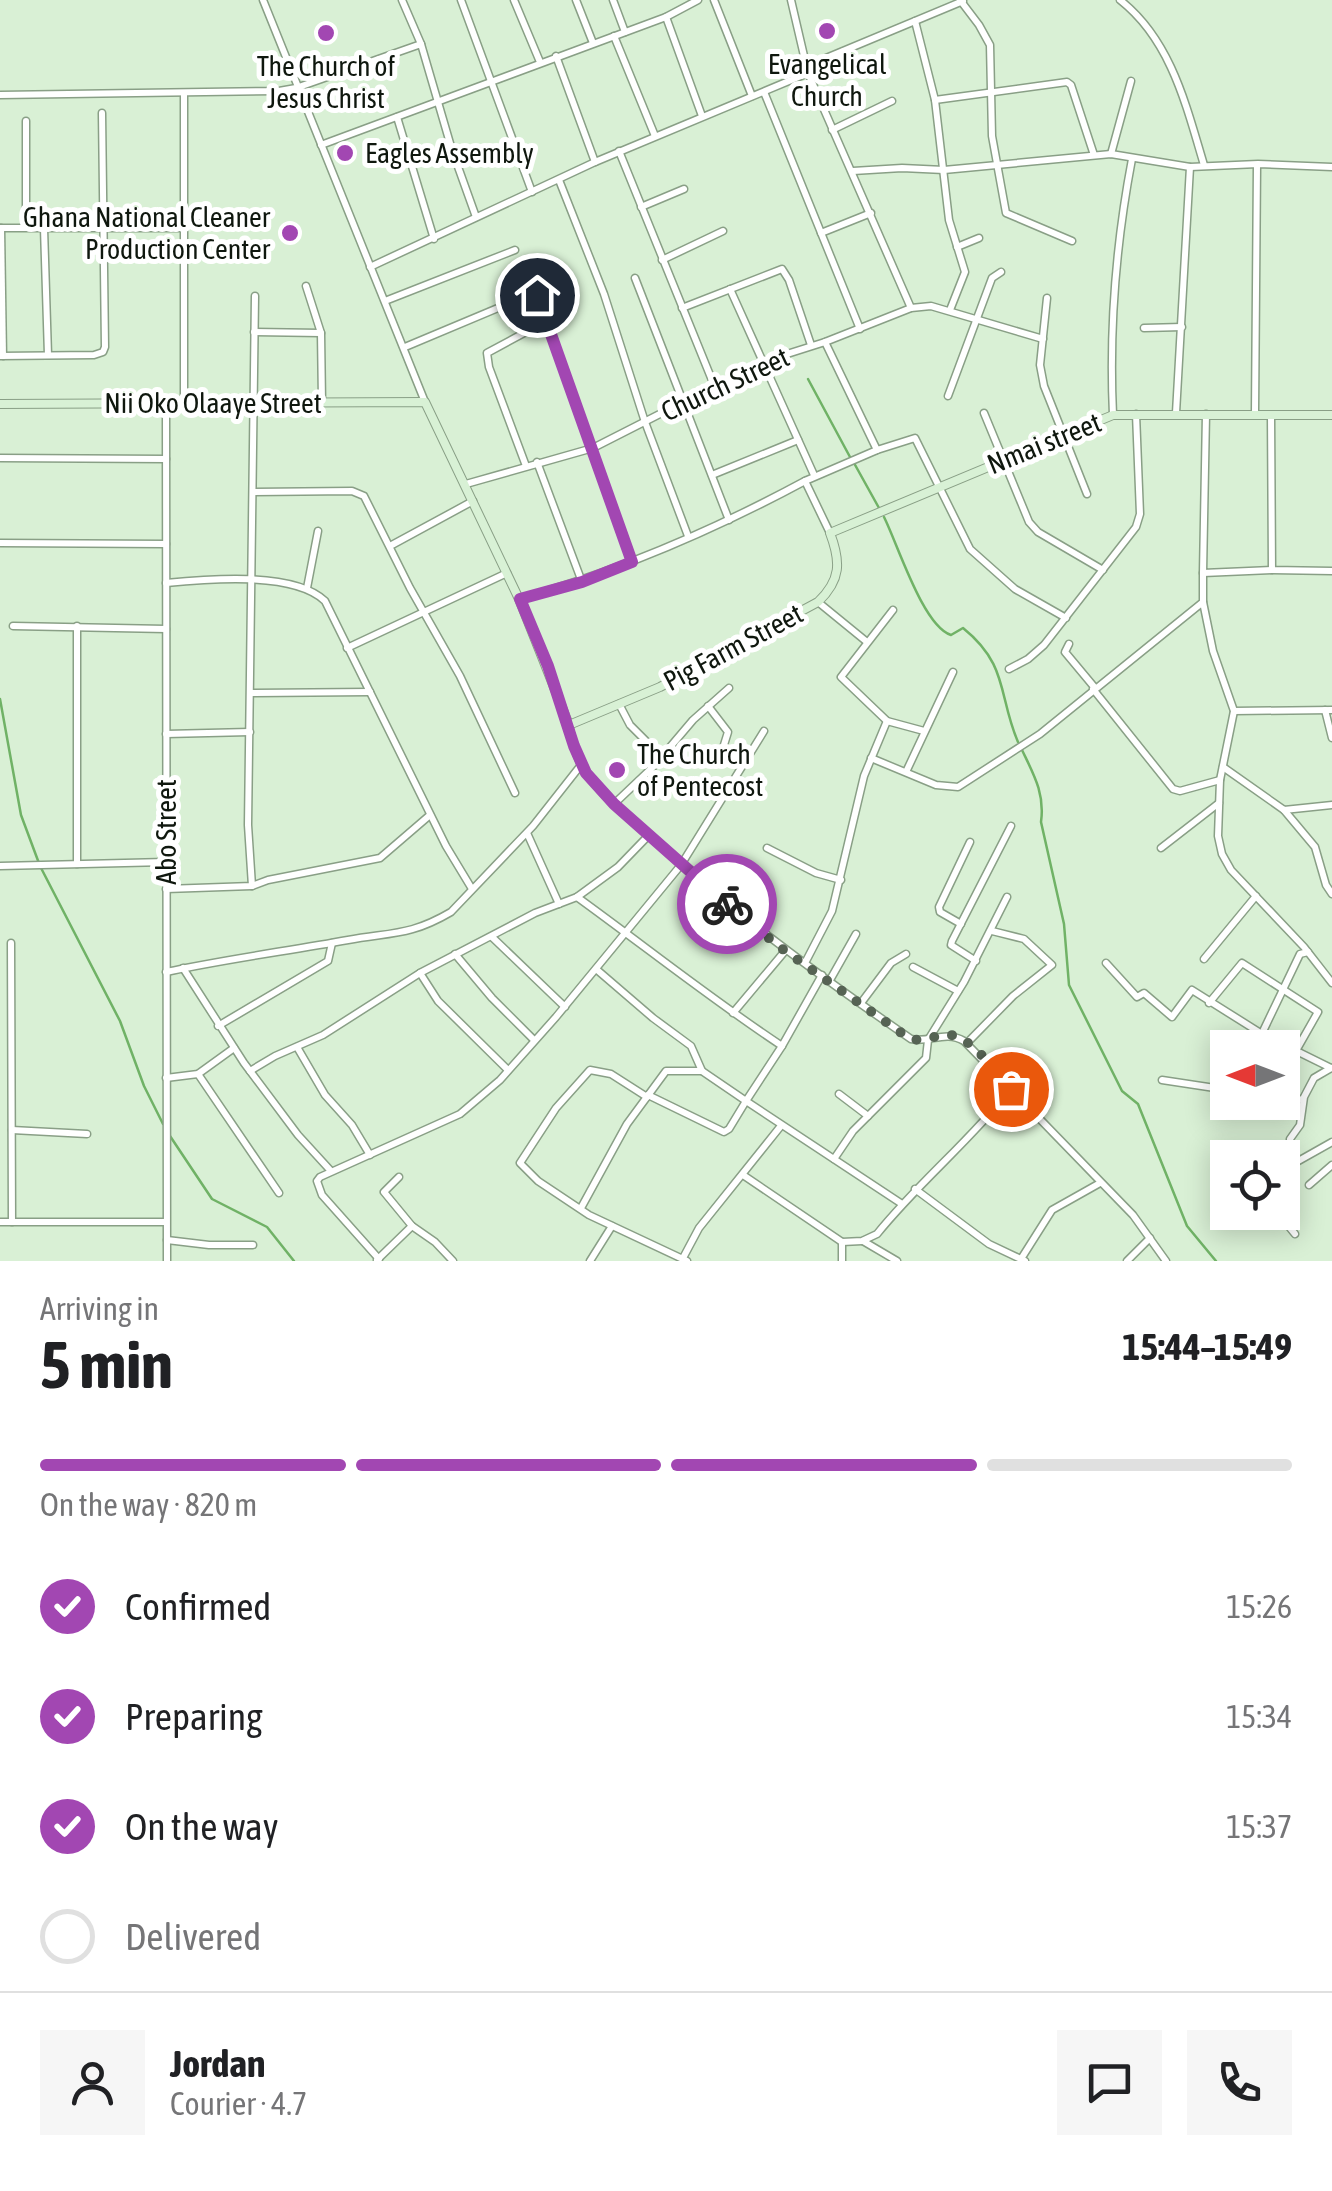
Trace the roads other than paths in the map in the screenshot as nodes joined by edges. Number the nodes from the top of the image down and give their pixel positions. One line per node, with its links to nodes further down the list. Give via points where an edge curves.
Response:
1 (263, 0): 24 (street)
2 (402, 0): 18 (street)
3 (460, 0): 23 (street)
4 (514, 0): 20 (street)
5 (576, 0): 17 (street)
6 (612, 0): 15 (street)
7 (698, 0): 12 (street)
8 (714, 0): 29 (street)
9 (790, 0): 21 (street)
10 (962, 1): 14 (street); 26 (street, via 990,45)
11 (1124, 1): 46 (street, via 1154,32)
12 (682, 4): 13 (street)
13 (666, 17): 15 (street); 34 (street)
14 (915, 21): 21 (street); 30 (street)
15 (624, 32): 16 (street)
16 (614, 36): 17 (street); 38 (street)
17 (593, 43): 19 (street)
18 (420, 44): 24 (street); 32 (street)
19 (556, 56): 20 (street); 44 (street)
20 (540, 62): 23 (street)
21 (808, 69): 25 (street); 37 (street)
22 (1131, 81): 41 (street)
23 (491, 82): 32 (street); 54 (street)
24 (296, 88): 27 (street); 39 (street)
25 (764, 92): 29 (street); 66 (street)
26 (990, 92): 30 (street); 42 (street, via 1072,85); 47 (street)
27 (184, 94): 28 (street); 57 (street)
28 (0, 95)
29 (752, 96): 34 (street)
30 (935, 100): 50 (street)
31 (892, 101): 37 (street)
32 (438, 102): 35 (street); 59 (street)
33 (102, 113): 63 (street)
34 (702, 116): 38 (street)
35 (396, 117): 39 (street); 68 (street)
36 (26, 122): 60 (street)
37 (832, 130): 51 (street)
38 (655, 136): 40 (street)
39 (321, 145): 73 (street)
40 (619, 152): 44 (street); 55 (street)
41 (1111, 154): 42 (street); 43 (street)
42 (1094, 155): 47 (street)
43 (1132, 159): 49 (street); 115 (street, via 1113,306)
44 (595, 162): 52 (street)
45 (1258, 164): 46 (street); 48 (street); 112 (street)
46 (1204, 165): 49 (street)
47 (995, 166): 50 (street); 69 (street, via 1006,212)
48 (1332, 166)
49 (1190, 167): 89 (street)
50 (944, 170): 51 (street); 70 (street)
51 (853, 171): 56 (street)
52 (559, 179): 54 (street); 116 (street)
53 (684, 189): 55 (street)
54 (532, 192): 59 (street)
55 (641, 207): 72 (street)
56 (871, 213): 66 (street); 83 (street)
57 (184, 216): 58 (street); 64 (street)
58 (258, 216)
59 (476, 217): 68 (street)
60 (26, 227): 61 (street); 62 (street)
61 (0, 228): 78 (street)
62 (44, 228): 63 (street); 97 (street)
63 (105, 228): 64 (street); 97 (street, via 103,352)
64 (184, 228): 104 (street)
65 (723, 231): 72 (street)
66 (821, 233): 87 (street)
67 (979, 238): 70 (street)
68 (434, 239): 73 (street)
69 (1072, 240)
70 (957, 247): 84 (street, via 965,277)
71 (516, 250): 81 (street)
72 (662, 260): 82 (street)
73 (370, 267): 81 (street)
74 (1001, 272): 86 (street, via 992,278)
75 (635, 278): 107 (street)
76 (306, 286): 91 (street)
77 (730, 288): 82 (street); 94 (street, via 785,271); 98 (street)
78 (1, 291): 96 (street)
79 (256, 296): 90 (street)
80 (1047, 298): 92 (street)
81 (385, 302): 95 (street)
82 (682, 308): 99 (street)
83 (911, 308): 84 (street, Church Street); 87 (street, Church Street)
84 (949, 311): 86 (street, Church Street)
85 (548, 320): 95 (street, via 537,295 524,297); 119 (street); 125 (street, via 487,353)
86 (978, 320): 92 (street, Church Street); 100 (street)
87 (860, 328): 93 (street, Church Street)
88 (1144, 328): 89 (street)
89 (1182, 328): 110 (street)
90 (254, 332): 91 (street); 105 (street)
91 (321, 333): 101 (street)
92 (1043, 339): 117 (street, via 1044,386)
93 (824, 342): 94 (street, Church Street); 120 (street)
94 (811, 345): 98 (street, Church Street)
95 (405, 347): 102 (street)
96 (2, 356): 97 (street)
97 (48, 356)
98 (762, 362): 99 (street, Church Street); 118 (street)
99 (714, 385): 107 (street, Church Street)
100 (948, 396)
101 (322, 402): 102 (street, Nii Oko Olaaye Street); 105 (street, Nii Oko Olaaye Street)
102 (425, 402): 129 (street)
103 (166, 403): 104 (street, Nii Oko Olaaye Street); 106 (street, Nii Oko Olaaye Street); 122 (street, Abo Street)
104 (184, 403): 105 (street, Nii Oko Olaaye Street)
105 (253, 403): 131 (street)
106 (0, 404)
107 (685, 404): 116 (street, Church Street); 126 (street)
108 (984, 413): 123 (street)
109 (1136, 413): 110 (street, Nmai street); 115 (street, Nmai street); 142 (street, via 1140,514)
110 (1176, 413): 111 (street, Nmai street)
111 (1206, 413): 112 (street, Nmai street); 146 (street)
112 (1256, 414): 114 (street, Nmai street)
113 (1332, 414): 114 (street, Nmai street)
114 (1272, 415): 143 (street)
115 (1113, 416): 117 (street, Nmai street)
116 (645, 422): 119 (street, Church Street); 137 (street)
117 (1063, 435): 123 (street, Nmai street); 132 (street)
118 (798, 440): 126 (street); 127 (street)
119 (592, 448): 124 (street, Church Street); 141 (street)
120 (877, 450): 127 (street); 130 (street, via 915,438)
121 (0, 458): 122 (street)
122 (166, 459): 139 (street, Abo Street)
123 (1003, 460): 130 (street, Nmai street); 142 (street, via 1038,532)
124 (538, 462): 125 (street, Church Street); 148 (street)
125 (526, 466): 129 (street, Church Street)
126 (712, 475): 134 (street)
127 (814, 475): 128 (street)
128 (806, 481): 134 (street); 136 (street, Pig Farm Street)
129 (466, 484): 133 (street)
130 (941, 485): 136 (street, Nmai street); 156 (street, via 970,550 1015,589)
131 (253, 492): 140 (street, via 359,492); 147 (street)
132 (1086, 494)
133 (474, 501): 140 (street); 145 (street)
134 (729, 520): 137 (street)
135 (318, 531): 150 (street)
136 (830, 534): 152 (street, Pig Farm Street, via 839,568)
137 (688, 536): 141 (street)
138 (0, 543): 139 (street)
139 (166, 544): 149 (street, Abo Street)
140 (390, 546): 155 (street)
141 (632, 562): 148 (street)
142 (1103, 570): 156 (street)
143 (1272, 570): 144 (street); 146 (street)
144 (1332, 570)
145 (508, 573): 151 (street); 155 (street)
146 (1203, 573): 153 (street)
147 (250, 581): 149 (street); 150 (street); 167 (street)
148 (582, 582): 151 (street)
149 (166, 584): 159 (street, Abo Street)
150 (307, 588): 162 (street, via 325,601)
151 (520, 599): 174 (street)
152 (818, 602): 160 (street); 169 (street, Pig Farm Street)
153 (1203, 602): 166 (street); 172 (street)
154 (893, 610): 160 (street)
155 (424, 612): 162 (street); 187 (street)
156 (1066, 618): 163 (street, via 1028,660)
157 (13, 626): 158 (street)
158 (77, 626): 159 (street); 200 (street)
159 (166, 629): 178 (street, Abo Street)
160 (867, 642): 173 (street, via 842,682)
161 (1069, 644): 166 (street, via 1066,652)
162 (347, 648): 168 (street)
163 (1009, 670)
164 (953, 672): 176 (street)
165 (729, 688): 170 (street)
166 (1094, 689): 185 (street, via 958,788); 186 (street, via 1173,789)
167 (252, 692): 168 (street); 177 (street)
168 (370, 692): 192 (street)
169 (619, 704): 174 (street, Pig Farm Street); 181 (street)
170 (708, 706): 180 (street, via 728,732); 181 (street)
171 (1328, 710): 172 (street); 179 (street)
172 (1234, 711): 184 (street)
173 (887, 721): 176 (street); 182 (street)
174 (569, 725): 183 (street)
175 (764, 731): 201 (street)
176 (924, 731): 185 (street)
177 (250, 732): 178 (street); 204 (street)
178 (166, 734): 199 (street, Abo Street)
179 (1332, 738)
180 (723, 748)
181 (662, 757): 189 (street)
182 (871, 758): 185 (street); 203 (street)
183 (582, 765): 189 (street); 194 (street)
184 (1222, 766): 186 (street); 191 (street)
185 (906, 772)
186 (1220, 780): 188 (street)
187 (515, 794)
188 (1220, 802): 198 (street); 209 (street, via 1222,854)
189 (614, 804): 195 (street)
190 (1332, 806): 191 (street)
191 (1284, 810): 207 (street, via 1315,846)
192 (430, 815): 204 (street, via 380,858); 206 (street)
193 (1011, 826): 212 (street)
194 (527, 833): 206 (street); 211 (street)
195 (648, 835): 201 (street); 210 (street)
196 (970, 842): 212 (street, via 939,910)
197 (767, 848): 203 (street)
198 (1161, 848)
199 (166, 862): 200 (street); 205 (street, Abo Street)
200 (78, 864): 202 (street)
201 (681, 865): 213 (street); 219 (street)
202 (0, 866)
203 (841, 880): 225 (street)
204 (252, 886): 205 (street)
205 (166, 889): 230 (street, Abo Street)
206 (472, 889): 218 (street, via 451,912 412,932)
207 (1332, 894)
208 (1007, 896): 214 (street)
209 (1256, 896): 220 (street); 223 (street)
210 (577, 897): 211 (street); 213 (street)
211 (559, 904): 216 (street)
212 (961, 924): 224 (street, via 952,944)
213 (624, 931): 229 (street); 239 (street)
214 (992, 931): 224 (street); 245 (street, via 1024,939 1052,965)
215 (856, 934): 232 (street)
216 (492, 937): 221 (street); 238 (street)
217 (11, 943): 269 (street)
218 (332, 943): 228 (street); 240 (street, via 328,962)
219 (785, 950): 225 (street); 239 (street)
220 (1308, 952): 233 (street); 235 (street, via 1300,954)
221 (456, 954): 231 (street); 243 (street)
222 (906, 954): 236 (street)
223 (1204, 959)
224 (976, 961): 234 (street)
225 (805, 964): 232 (street)
226 (1106, 964): 237 (street, via 1137,998 1144,993 1172,1017 1192,990)
227 (913, 967): 234 (street)
228 (183, 968): 230 (street); 240 (street)
229 (596, 969): 238 (street); 254 (street, via 691,1046)
230 (166, 972): 257 (street, Abo Street)
231 (420, 973): 247 (street); 253 (street, via 438,1001)
232 (826, 978): 236 (street); 248 (street)
233 (1332, 983)
234 (958, 991): 244 (street)
235 (1283, 992): 237 (street, via 1242,962); 242 (street); 246 (street, via 1318,1012)
236 (861, 1003): 244 (street, via 910,1039)
237 (1209, 1003): 241 (street)
238 (564, 1007): 243 (street)
239 (733, 1013): 248 (street)
240 (218, 1026): 249 (street)
241 (1255, 1030)
242 (1264, 1030)
243 (534, 1040): 253 (street)
244 (928, 1040): 245 (street, via 954,1035); 267 (street, via 926,1058)
245 (967, 1043): 258 (street)
246 (1300, 1043)
247 (297, 1046): 255 (street); 273 (street)
248 (782, 1046): 266 (street)
249 (234, 1048): 255 (street); 256 (street)
250 (1300, 1052): 252 (street)
251 (1022, 1062): 258 (street)
252 (1332, 1067): 265 (street, via 1314,1078)
253 (508, 1070): 273 (street, via 460,1114)
254 (702, 1071): 263 (street, via 666,1071); 266 (street)
255 (250, 1072): 277 (street)
256 (198, 1074): 257 (street); 283 (street)
257 (166, 1078): 288 (street, Abo Street)
258 (1002, 1078): 261 (street)
259 (1162, 1080): 260 (street)
260 (1210, 1087)
261 (1011, 1089): 280 (street); 282 (street)
262 (839, 1094): 267 (street)
263 (647, 1096): 266 (street, via 724,1132); 285 (street); 285 (street, via 611,1074 590,1070 521,1158 522,1168)
264 (1300, 1099): 265 (street)
265 (1303, 1100): 271 (street, via 1300,1126)
266 (746, 1101): 268 (street)
267 (868, 1116): 275 (street)
268 (780, 1127): 275 (street); 278 (street)
269 (12, 1130): 270 (street); 287 (street)
270 (87, 1134)
271 (1290, 1140)
272 (1332, 1142): 274 (street)
273 (370, 1155): 277 (street)
274 (1300, 1158)
275 (834, 1159): 284 (street)
276 (1332, 1165): 281 (street)
277 (330, 1170): 298 (street, via 318,1180 322,1195)
278 (743, 1175): 296 (street); 299 (street, via 698,1228)
279 (399, 1177): 289 (street, via 384,1192)
280 (1100, 1183): 293 (street); 300 (street, via 1052,1210)
281 (1309, 1185)
282 (915, 1189): 284 (street); 300 (street, via 988,1244)
283 (279, 1192)
284 (902, 1204): 295 (street, via 877,1234)
285 (581, 1208): 290 (street)
286 (0, 1222): 287 (street)
287 (12, 1222): 288 (street)
288 (166, 1222): 294 (street, Abo Street)
289 (412, 1226): 298 (street); 302 (street)
290 (612, 1226): 299 (street); 303 (street)
291 (1292, 1230): 292 (street)
292 (1295, 1234)
293 (1150, 1238): 306 (street); 307 (street)
294 (167, 1240): 297 (street); 301 (street, Abo Street)
295 (862, 1240): 296 (street); 305 (street)
296 (842, 1242): 304 (street)
297 (253, 1245)
298 (377, 1260)
299 (685, 1260)
300 (1023, 1260)
301 (167, 1261)
302 (454, 1261)
303 (590, 1261)
304 (842, 1261)
305 (896, 1261)
306 (1126, 1261)
307 (1166, 1261)

